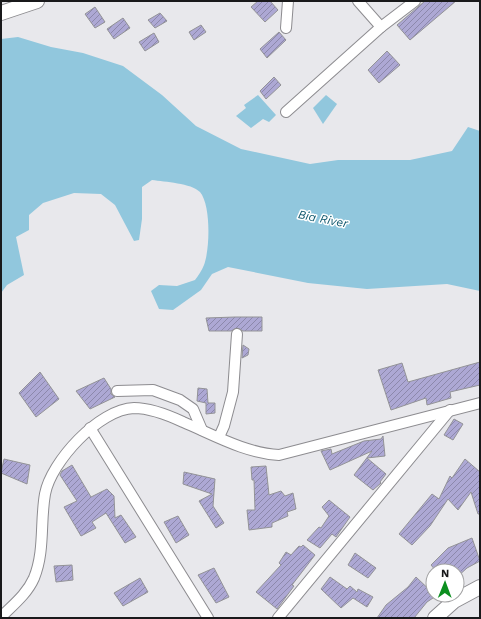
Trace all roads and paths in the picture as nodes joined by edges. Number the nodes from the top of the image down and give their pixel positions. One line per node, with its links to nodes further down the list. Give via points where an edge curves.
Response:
1 (38, 1): 5 (street)
2 (288, 1): 7 (street)
3 (358, 1): 6 (street)
4 (415, 1): 6 (street)
5 (1, 12)
6 (381, 27): 8 (street)
7 (286, 28)
8 (286, 112)
9 (237, 334): 15 (street, via 233,392)
10 (117, 391): 14 (street, via 153,390 180,400 193,409)
11 (480, 403): 12 (street)
12 (450, 410): 15 (street, via 279,455 249,451); 19 (street)
13 (90, 428): 14 (street, via 103,418 133,408 169,416); 17 (street, via 60,462 50,479 45,495 39,560 34,577 28,590); 18 (street)
14 (202, 430): 15 (street)
15 (219, 437)
16 (480, 587): 20 (street, via 454,600)
17 (1, 617)
18 (208, 618)
19 (278, 618)
20 (435, 618)

